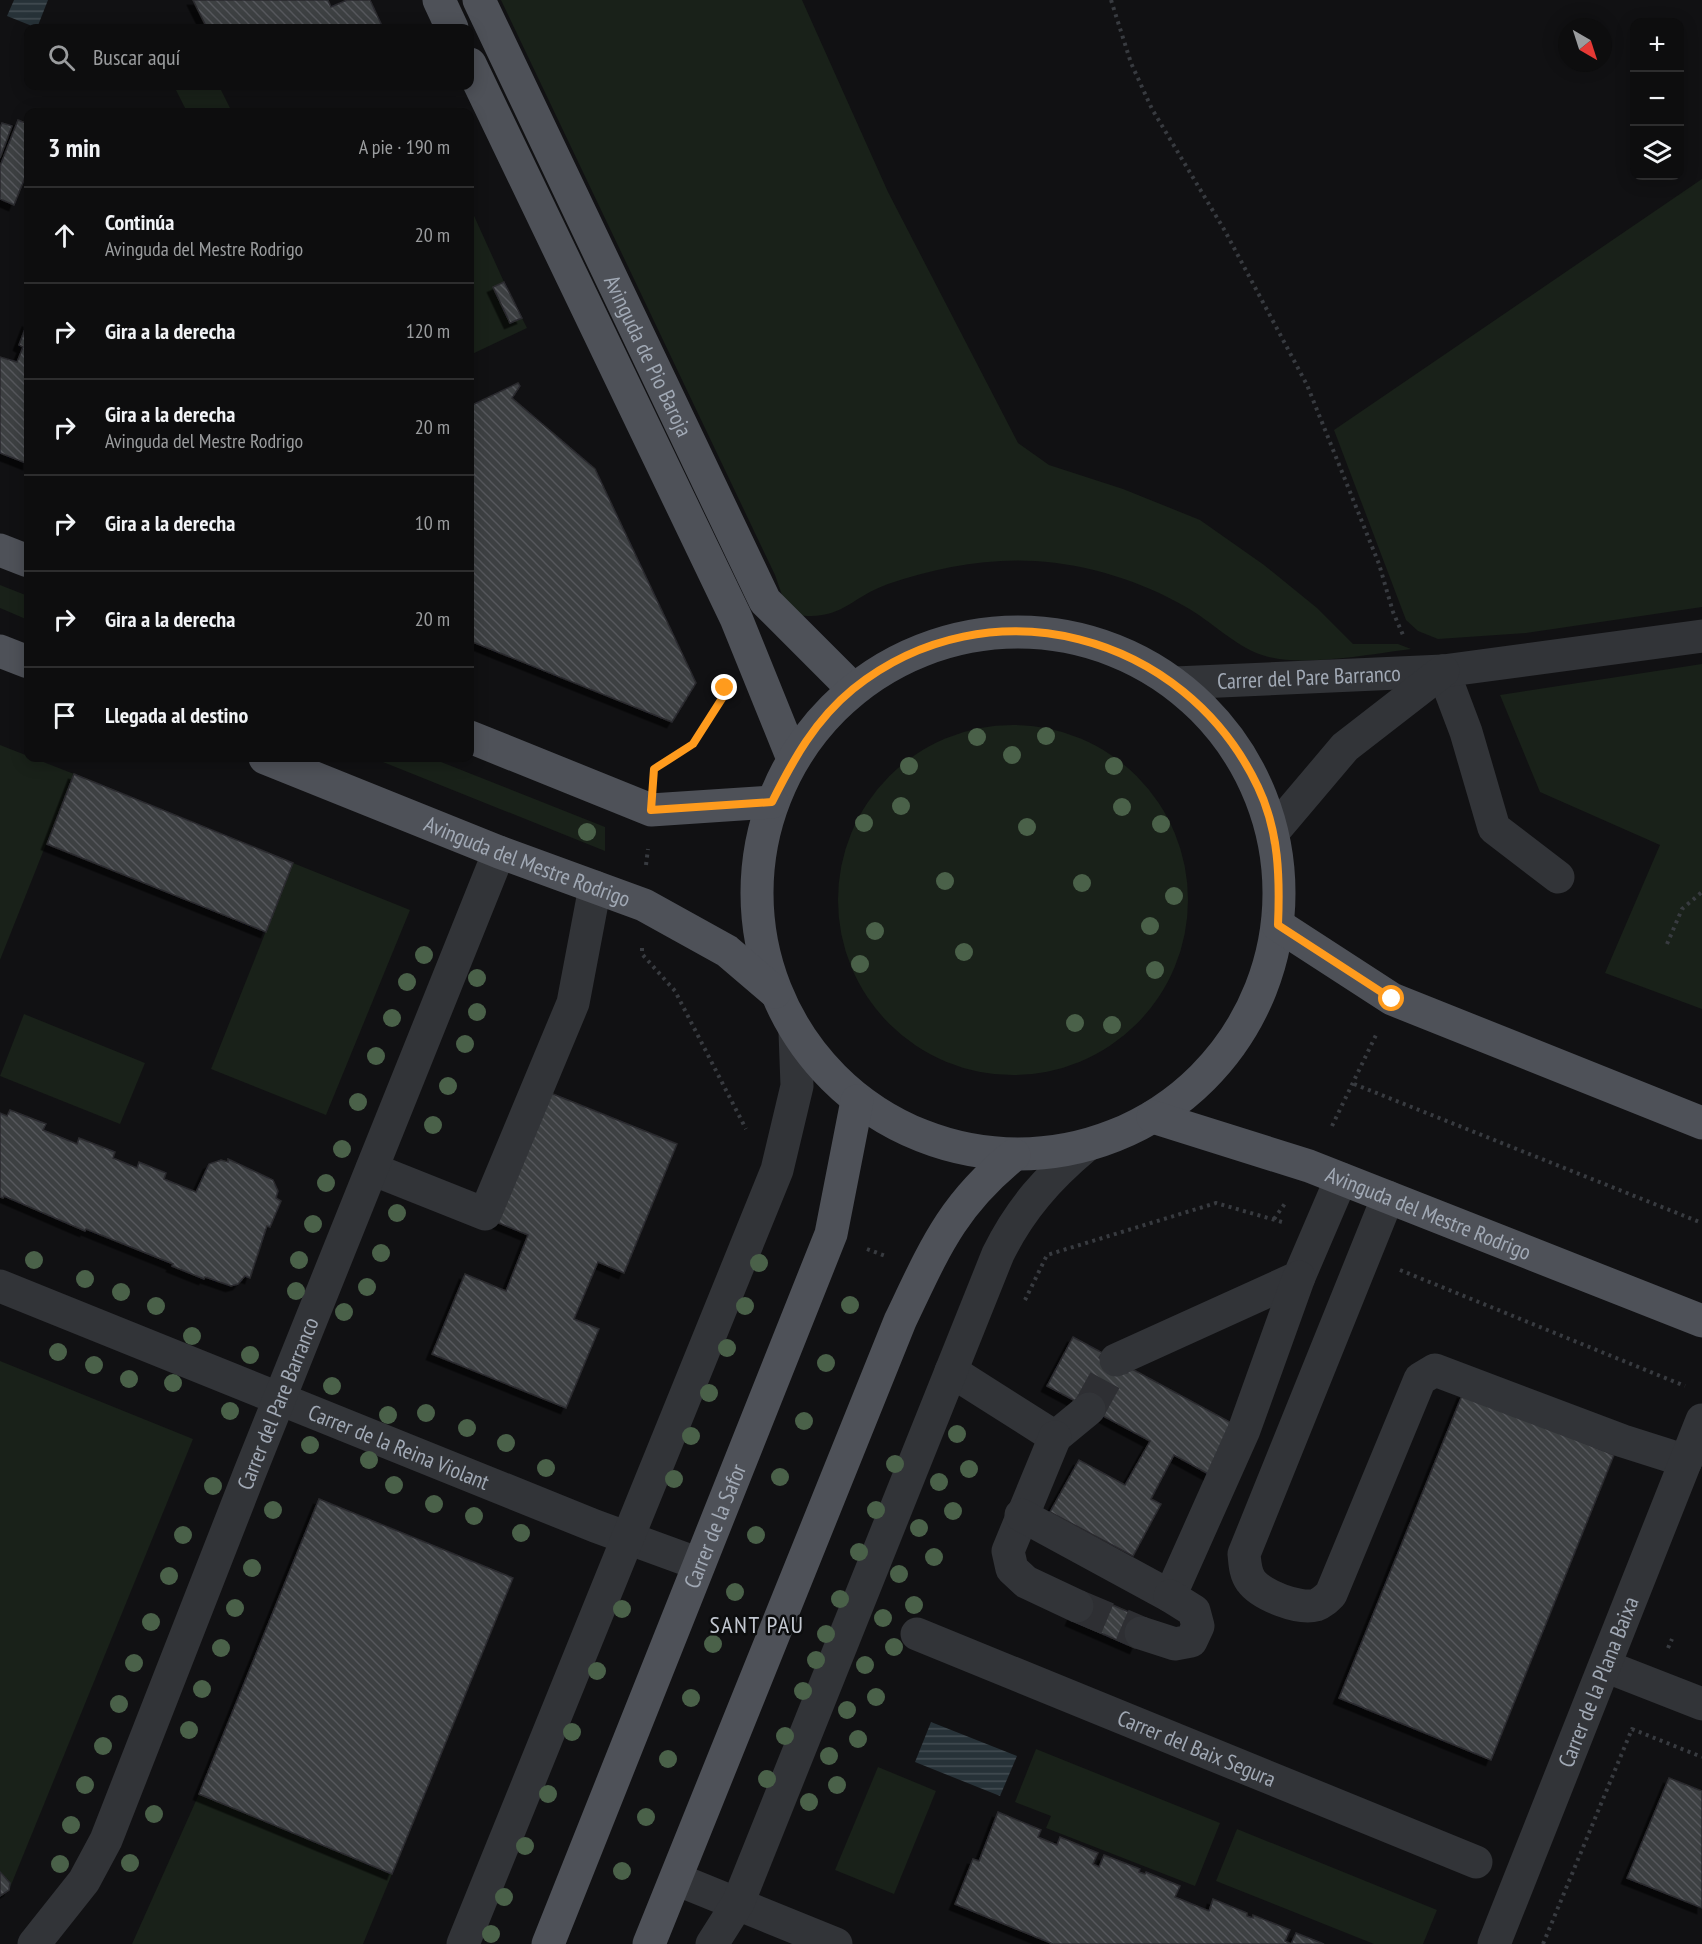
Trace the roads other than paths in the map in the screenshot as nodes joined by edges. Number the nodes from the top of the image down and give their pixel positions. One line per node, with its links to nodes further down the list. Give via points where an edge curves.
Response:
1 (438, 0): 3 (main road)
2 (479, 0): 12 (main road, Avinguda de Pio Baroja, via 765,601)
3 (450, 24)
4 (474, 72): 14 (main road, Avinguda de Pio Baroja, via 736,618)
5 (0, 550): 6 (main road)
6 (24, 559)
7 (1702, 636): 10 (street, Carrer del Pare Barranco)
8 (0, 651): 9 (main road)
9 (24, 660)
10 (1443, 671): 11 (street, Carrer del Pare Barranco); 17 (street, Carrer del Pare Barranco, via 1345,747); 19 (street, via 1466,732 1494,828)
11 (1175, 683): 12 (main road, via 1126,653 1070,636 1013,631 956,639 902,658); 17 (main road, via 1209,713 1238,749 1259,789)
12 (853, 689): 14 (main road, via 820,722)
13 (474, 739): 16 (main road, via 651,810)
14 (793, 759): 16 (main road)
15 (275, 762): 18 (main road, Avinguda del Mestre Rodrigo)
16 (772, 802): 22 (main road, via 760,849 756,898 761,946)
17 (1273, 832): 21 (main road, via 1280,878)
18 (499, 852): 20 (main road, Avinguda del Mestre Rodrigo); 29 (street, Carrer del Pare Barranco)
19 (1558, 877)
20 (595, 886): 22 (main road, Avinguda del Mestre Rodrigo, via 644,905 727,951); 29 (street, via 573,1003 485,1214)
21 (1278, 925): 25 (main road, via 1264,982 1238,1035 1200,1081); 26 (main road, via 1392,999)
22 (775, 992): 23 (main road)
23 (795, 1032): 24 (main road); 43 (street, via 797,1086 777,1170)
24 (857, 1101): 28 (main road, via 892,1124 931,1141 972,1152); 44 (main road, Carrer de la Safor, via 831,1234)
25 (1153, 1117): 27 (main road); 30 (main road, Avinguda del Mestre Rodrigo)
26 (1702, 1123)
27 (1086, 1146): 28 (main road); 36 (street, via 1038,1189 1008,1234)
28 (1014, 1155): 52 (main road, via 964,1201 942,1233 923,1272)
29 (372, 1169): 37 (street, Carrer del Pare Barranco)
30 (1341, 1179): 31 (main road, Avinguda del Mestre Rodrigo); 32 (street)
31 (1388, 1197): 34 (main road, Avinguda del Mestre Rodrigo); 41 (street, via 1244,1554 1245,1569 1252,1582 1302,1606 1314,1605 1331,1594 1420,1379 1435,1370)
32 (1299, 1277): 35 (street); 45 (street, via 1244,1430)
33 (0, 1286): 37 (street, Carrer de la Reina Violant)
34 (1702, 1321)
35 (1116, 1360)
36 (951, 1371): 40 (street); 53 (street)
37 (280, 1397): 43 (street, Carrer de la Reina Violant); 54 (street, Carrer del Pare Barranco, via 106,1840 84,1881)
38 (1089, 1409): 40 (street)
39 (1702, 1420): 41 (street, Carrer de la Plana Baixa)
40 (1055, 1437): 42 (street)
41 (1686, 1461): 49 (street, Carrer de la Plana Baixa)
42 (1021, 1515): 45 (street); 46 (street, via 1008,1551 1012,1569 1026,1582)
43 (628, 1538): 44 (street, Carrer de la Reina Violant); 55 (street)
44 (699, 1564): 56 (main road, Carrer de la Safor)
45 (1170, 1596): 47 (street, via 1194,1611 1198,1626 1191,1641 1175,1644)
46 (1077, 1606)
47 (1141, 1633)
48 (917, 1634): 51 (street, Carrer del Baix Segura)
49 (1605, 1666): 50 (street); 60 (street, Carrer de la Plana Baixa)
50 (1702, 1704)
51 (1476, 1862)
52 (676, 1879): 53 (street); 57 (main road)
53 (738, 1903): 58 (street); 59 (street)
54 (34, 1944)
55 (463, 1944)
56 (548, 1944)
57 (649, 1944)
58 (712, 1944)
59 (836, 1944)
60 (1494, 1944)

